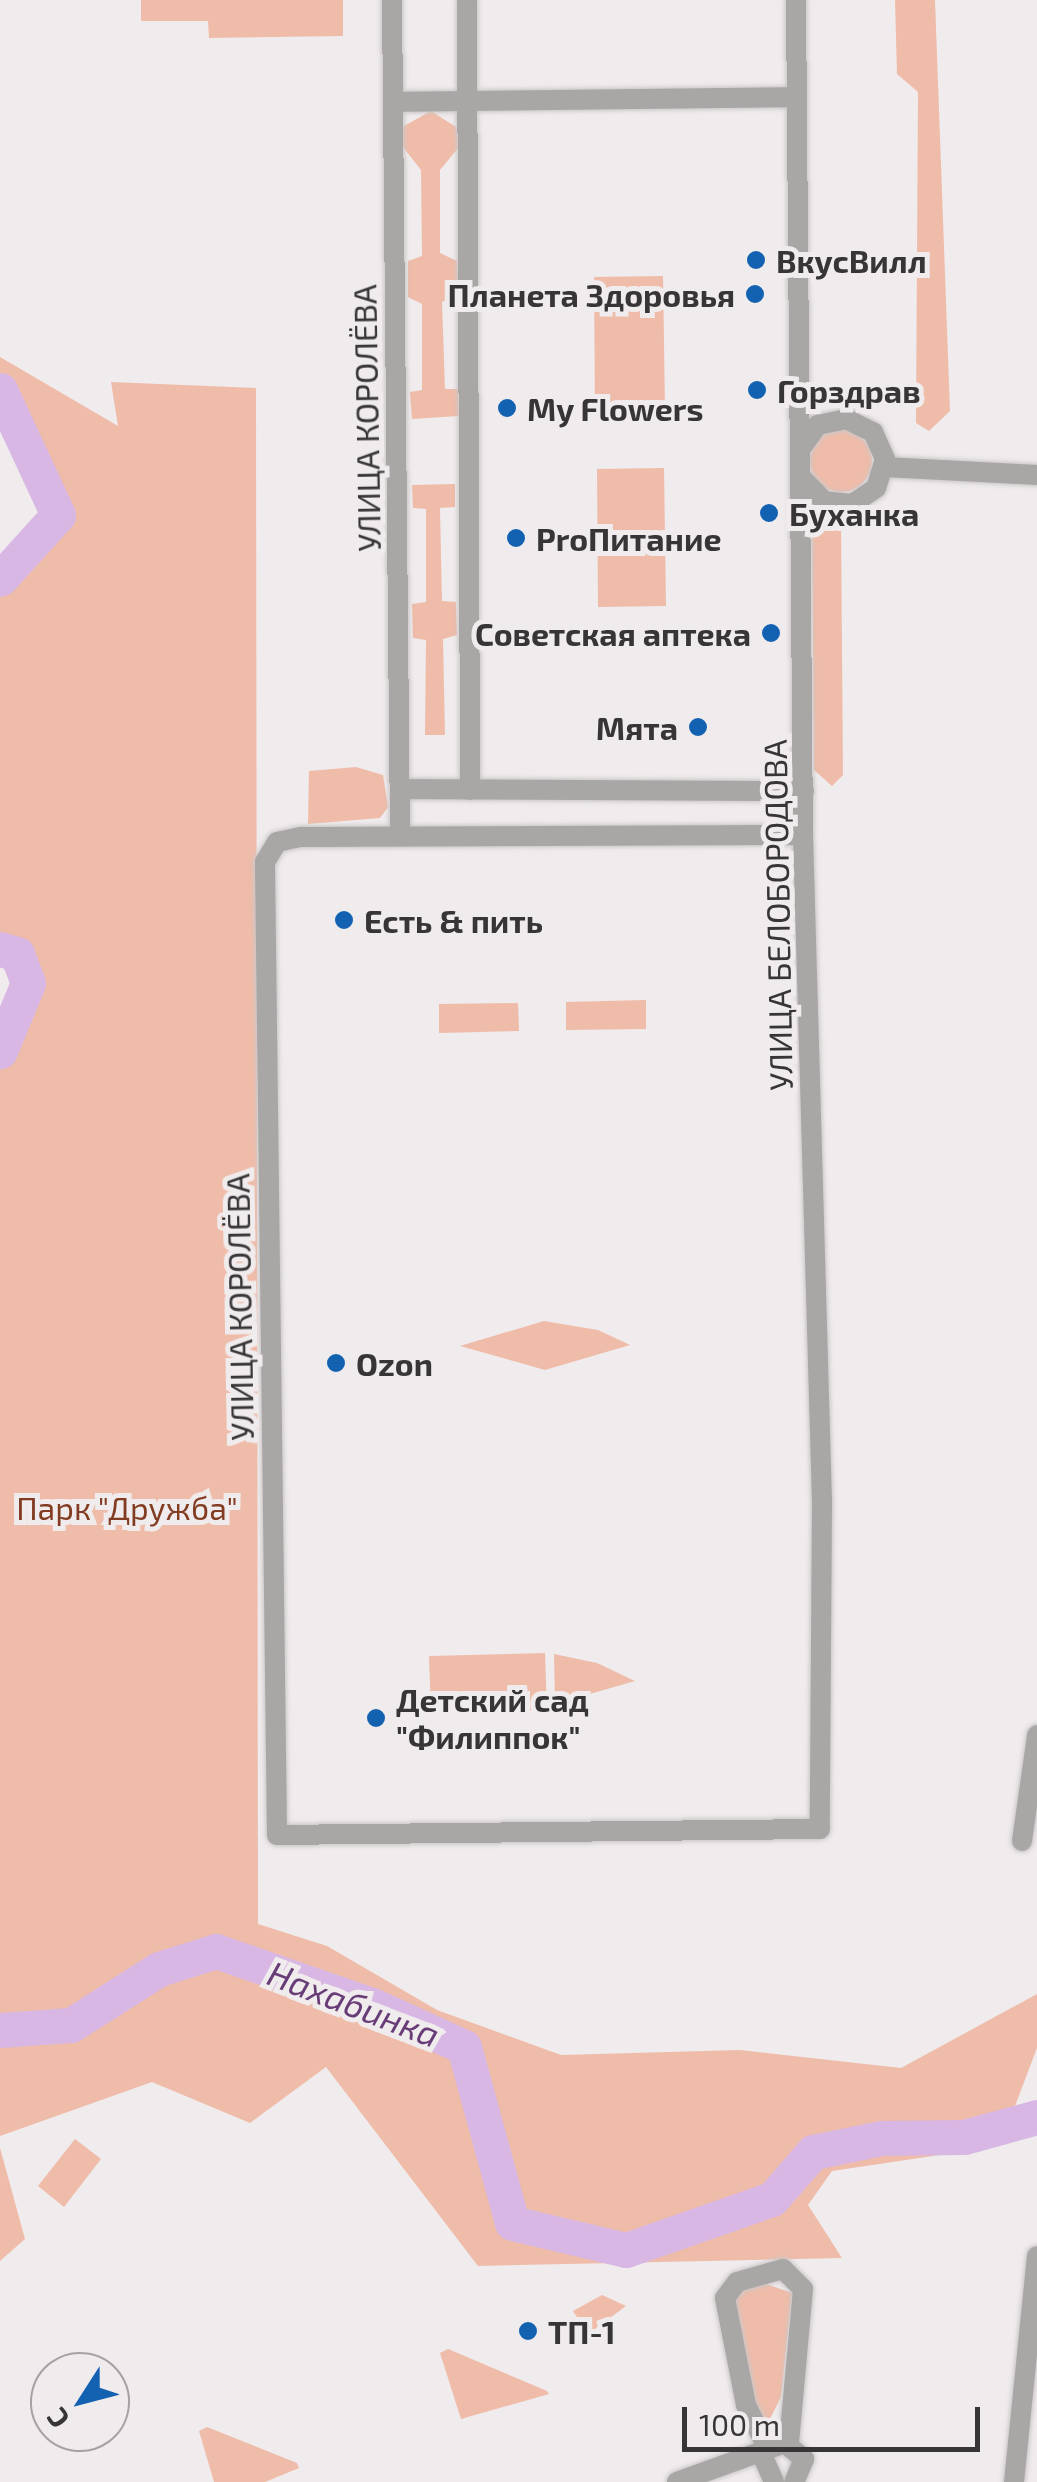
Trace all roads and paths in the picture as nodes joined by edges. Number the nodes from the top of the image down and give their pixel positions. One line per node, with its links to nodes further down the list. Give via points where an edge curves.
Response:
1 (392, 0): 5 (street, УЛИЦА КОРОЛЁВА)
2 (467, 0): 6 (street)
3 (796, 0): 4 (street, УЛИЦА БЕЛОБОРОДОВА)
4 (797, 97): 6 (street); 7 (street, УЛИЦА БЕЛОБОРОДОВА)
5 (393, 102): 6 (street); 11 (street, УЛИЦА КОРОЛЁВА)
6 (468, 102): 12 (street)
7 (800, 449): 8 (street, via 824,422 854,420 878,438); 10 (street, УЛИЦА БЕЛОБОРОДОВА)
8 (884, 467): 9 (street); 10 (street, via 871,494 844,505 818,498)
9 (1037, 475)
10 (801, 476): 13 (street, УЛИЦА БЕЛОБОРОДОВА)
11 (400, 789): 12 (street); 14 (street, УЛИЦА КОРОЛЁВА)
12 (470, 790): 13 (street)
13 (804, 791): 15 (street, УЛИЦА БЕЛОБОРОДОВА)
14 (400, 834): 15 (street); 17 (street, УЛИЦА КОРОЛЁВА, via 278,842 266,862)
15 (803, 835): 17 (street, УЛИЦА БЕЛОБОРОДОВА, via 822,1502 820,1829)
16 (1037, 1735): 18 (street)
17 (277, 1835)
18 (1022, 1842)
19 (1037, 2256): 24 (street)
20 (774, 2450): 20 (street, via 803,2289 783,2269 737,2282 725,2298 746,2405); 21 (street); 22 (street); 23 (street, via 804,2460)
21 (766, 2481)
22 (677, 2482)
23 (794, 2482)
24 (1014, 2482)

